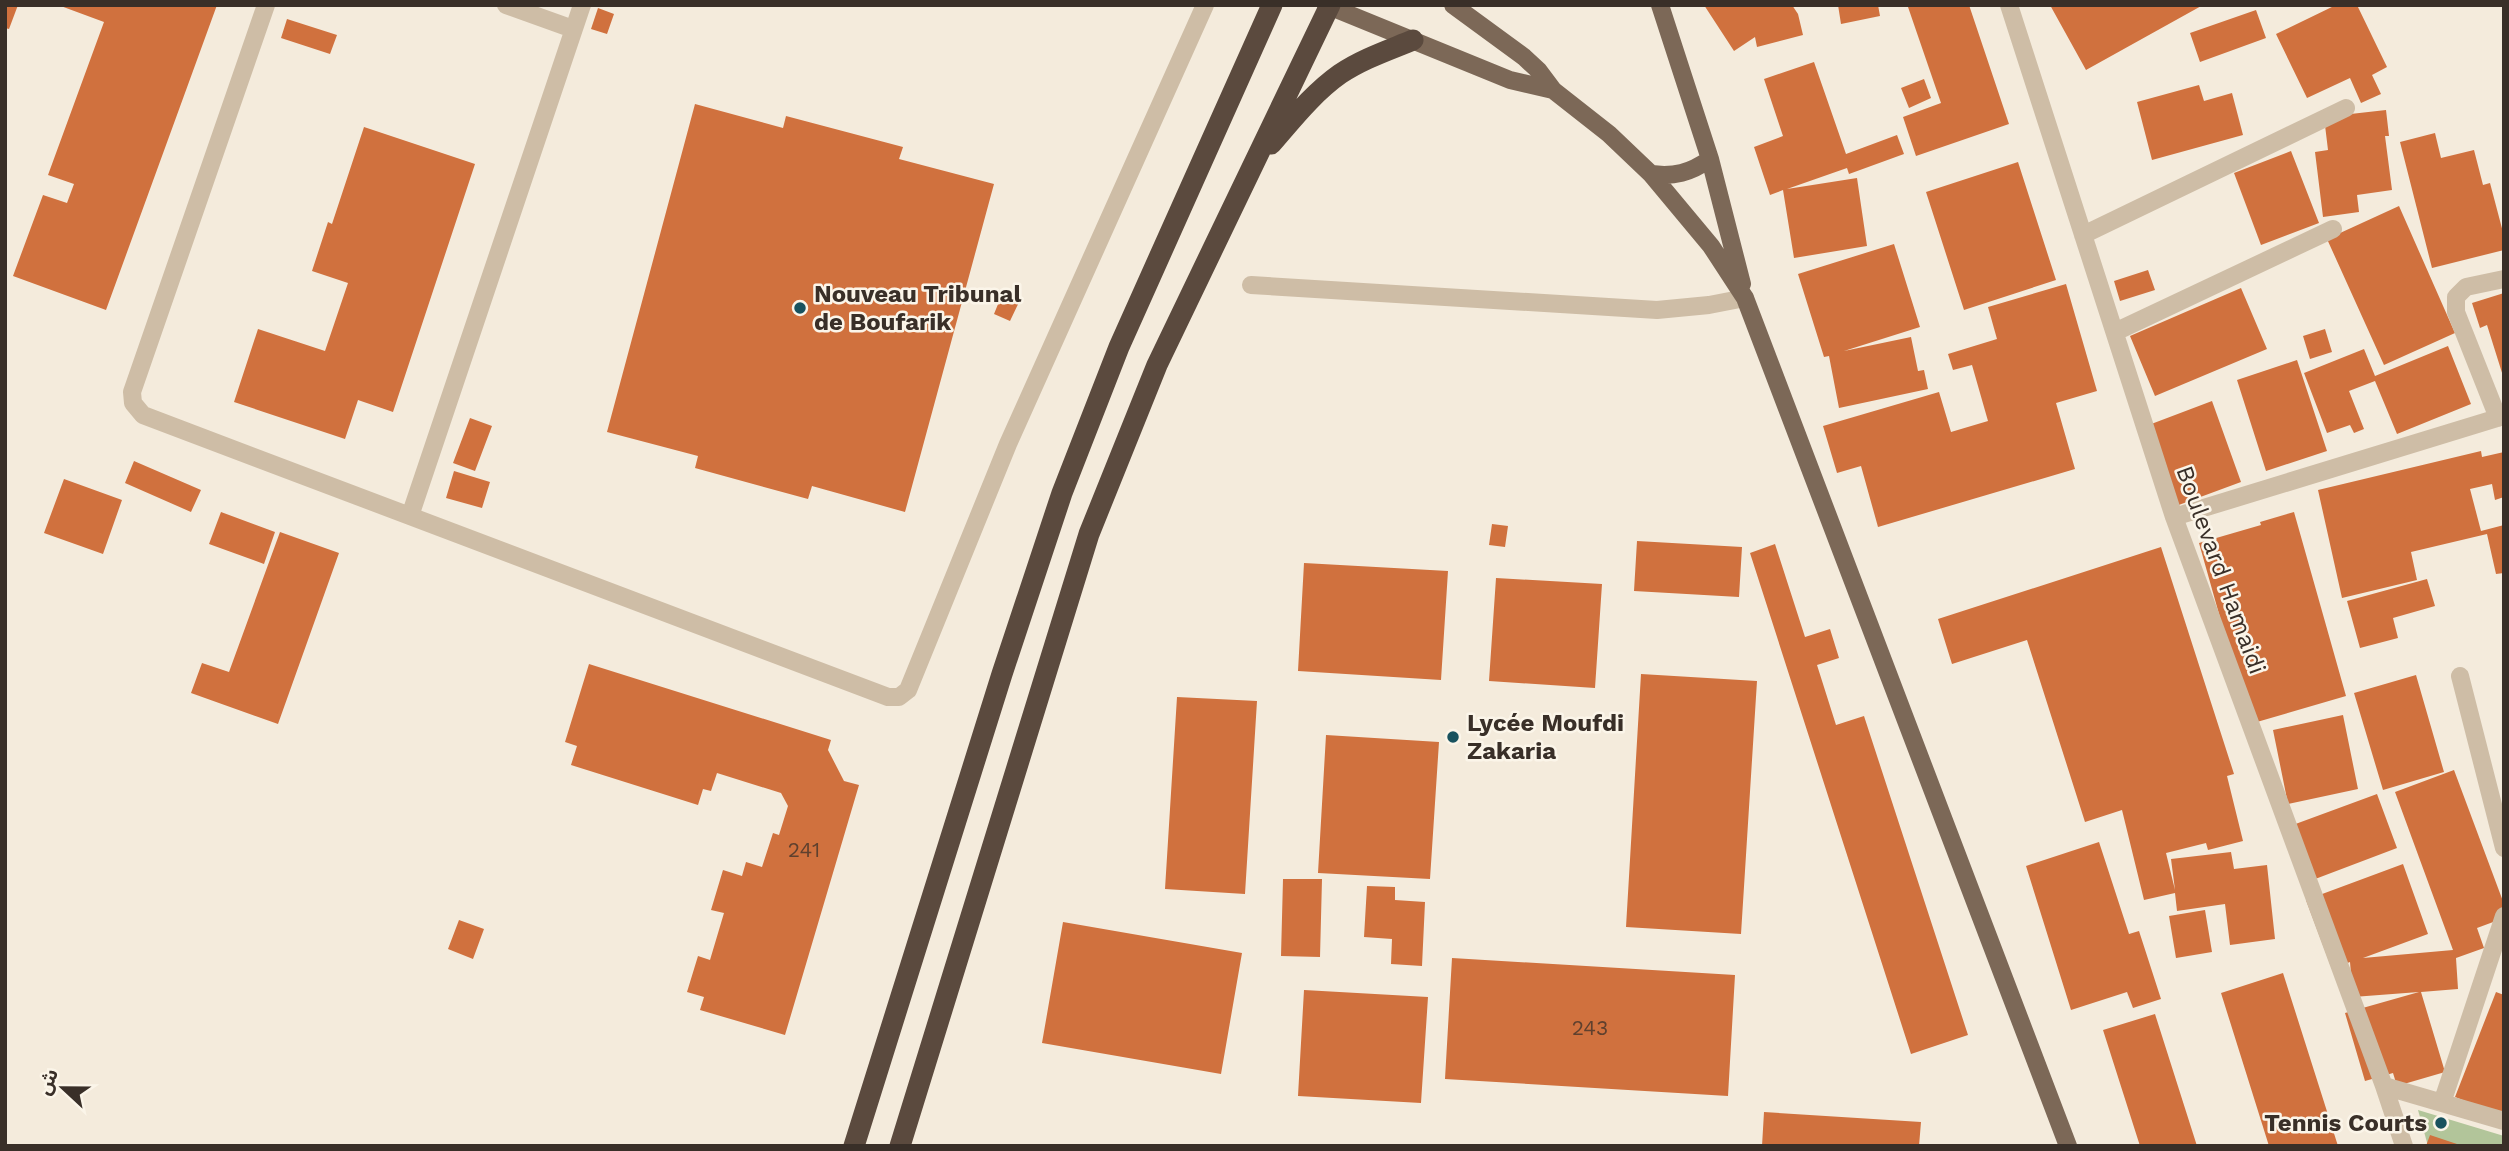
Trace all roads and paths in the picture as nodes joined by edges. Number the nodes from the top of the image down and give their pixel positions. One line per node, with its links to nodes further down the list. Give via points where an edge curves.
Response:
1 (267, 5): 24 (street, via 132,391 132,403 143,415)
2 (506, 5): 10 (street)
3 (582, 5): 10 (street)
4 (1205, 5): 24 (street, via 1008,444 908,690 899,697 888,697)
5 (1272, 5): 32 (highway, via 1119,347 1062,493)
6 (1453, 5): 12 (main road, via 1524,57)
7 (1660, 5): 14 (main road)
8 (2009, 5): 18 (street, Boulevard Hamaidi)
9 (1328, 6): 11 (main road); 15 (highway)
10 (573, 29): 24 (street)
11 (1413, 40): 12 (main road, via 1510,80); 15 (highway, via 1339,75 1299,112)
12 (1553, 90): 16 (main road)
13 (2346, 108): 18 (street)
14 (1710, 159): 16 (main road, via 1682,174); 21 (main road)
15 (1252, 167): 33 (highway, via 1157,365 1089,534)
16 (1651, 174): 21 (main road, via 1711,246)
17 (2333, 229): 22 (street)
18 (2084, 235): 22 (street, Boulevard Hamaidi)
19 (2504, 279): 23 (street, via 2466,287 2456,297 2456,312)
20 (1251, 285): 21 (street, via 1657,310)
21 (1745, 298): 34 (main road)
22 (2115, 332): 25 (street, Boulevard Hamaidi)
23 (2501, 417): 25 (street)
24 (410, 516)
25 (2174, 517): 29 (street, Boulevard Hamaidi)
26 (2460, 676): 27 (street)
27 (2504, 848)
28 (2504, 916): 30 (street)
29 (2385, 1086): 30 (street); 35 (street, Boulevard Hamaidi)
30 (2442, 1103): 31 (street)
31 (2504, 1121)
32 (854, 1146)
33 (900, 1146)
34 (2068, 1146)
35 (2404, 1146)

